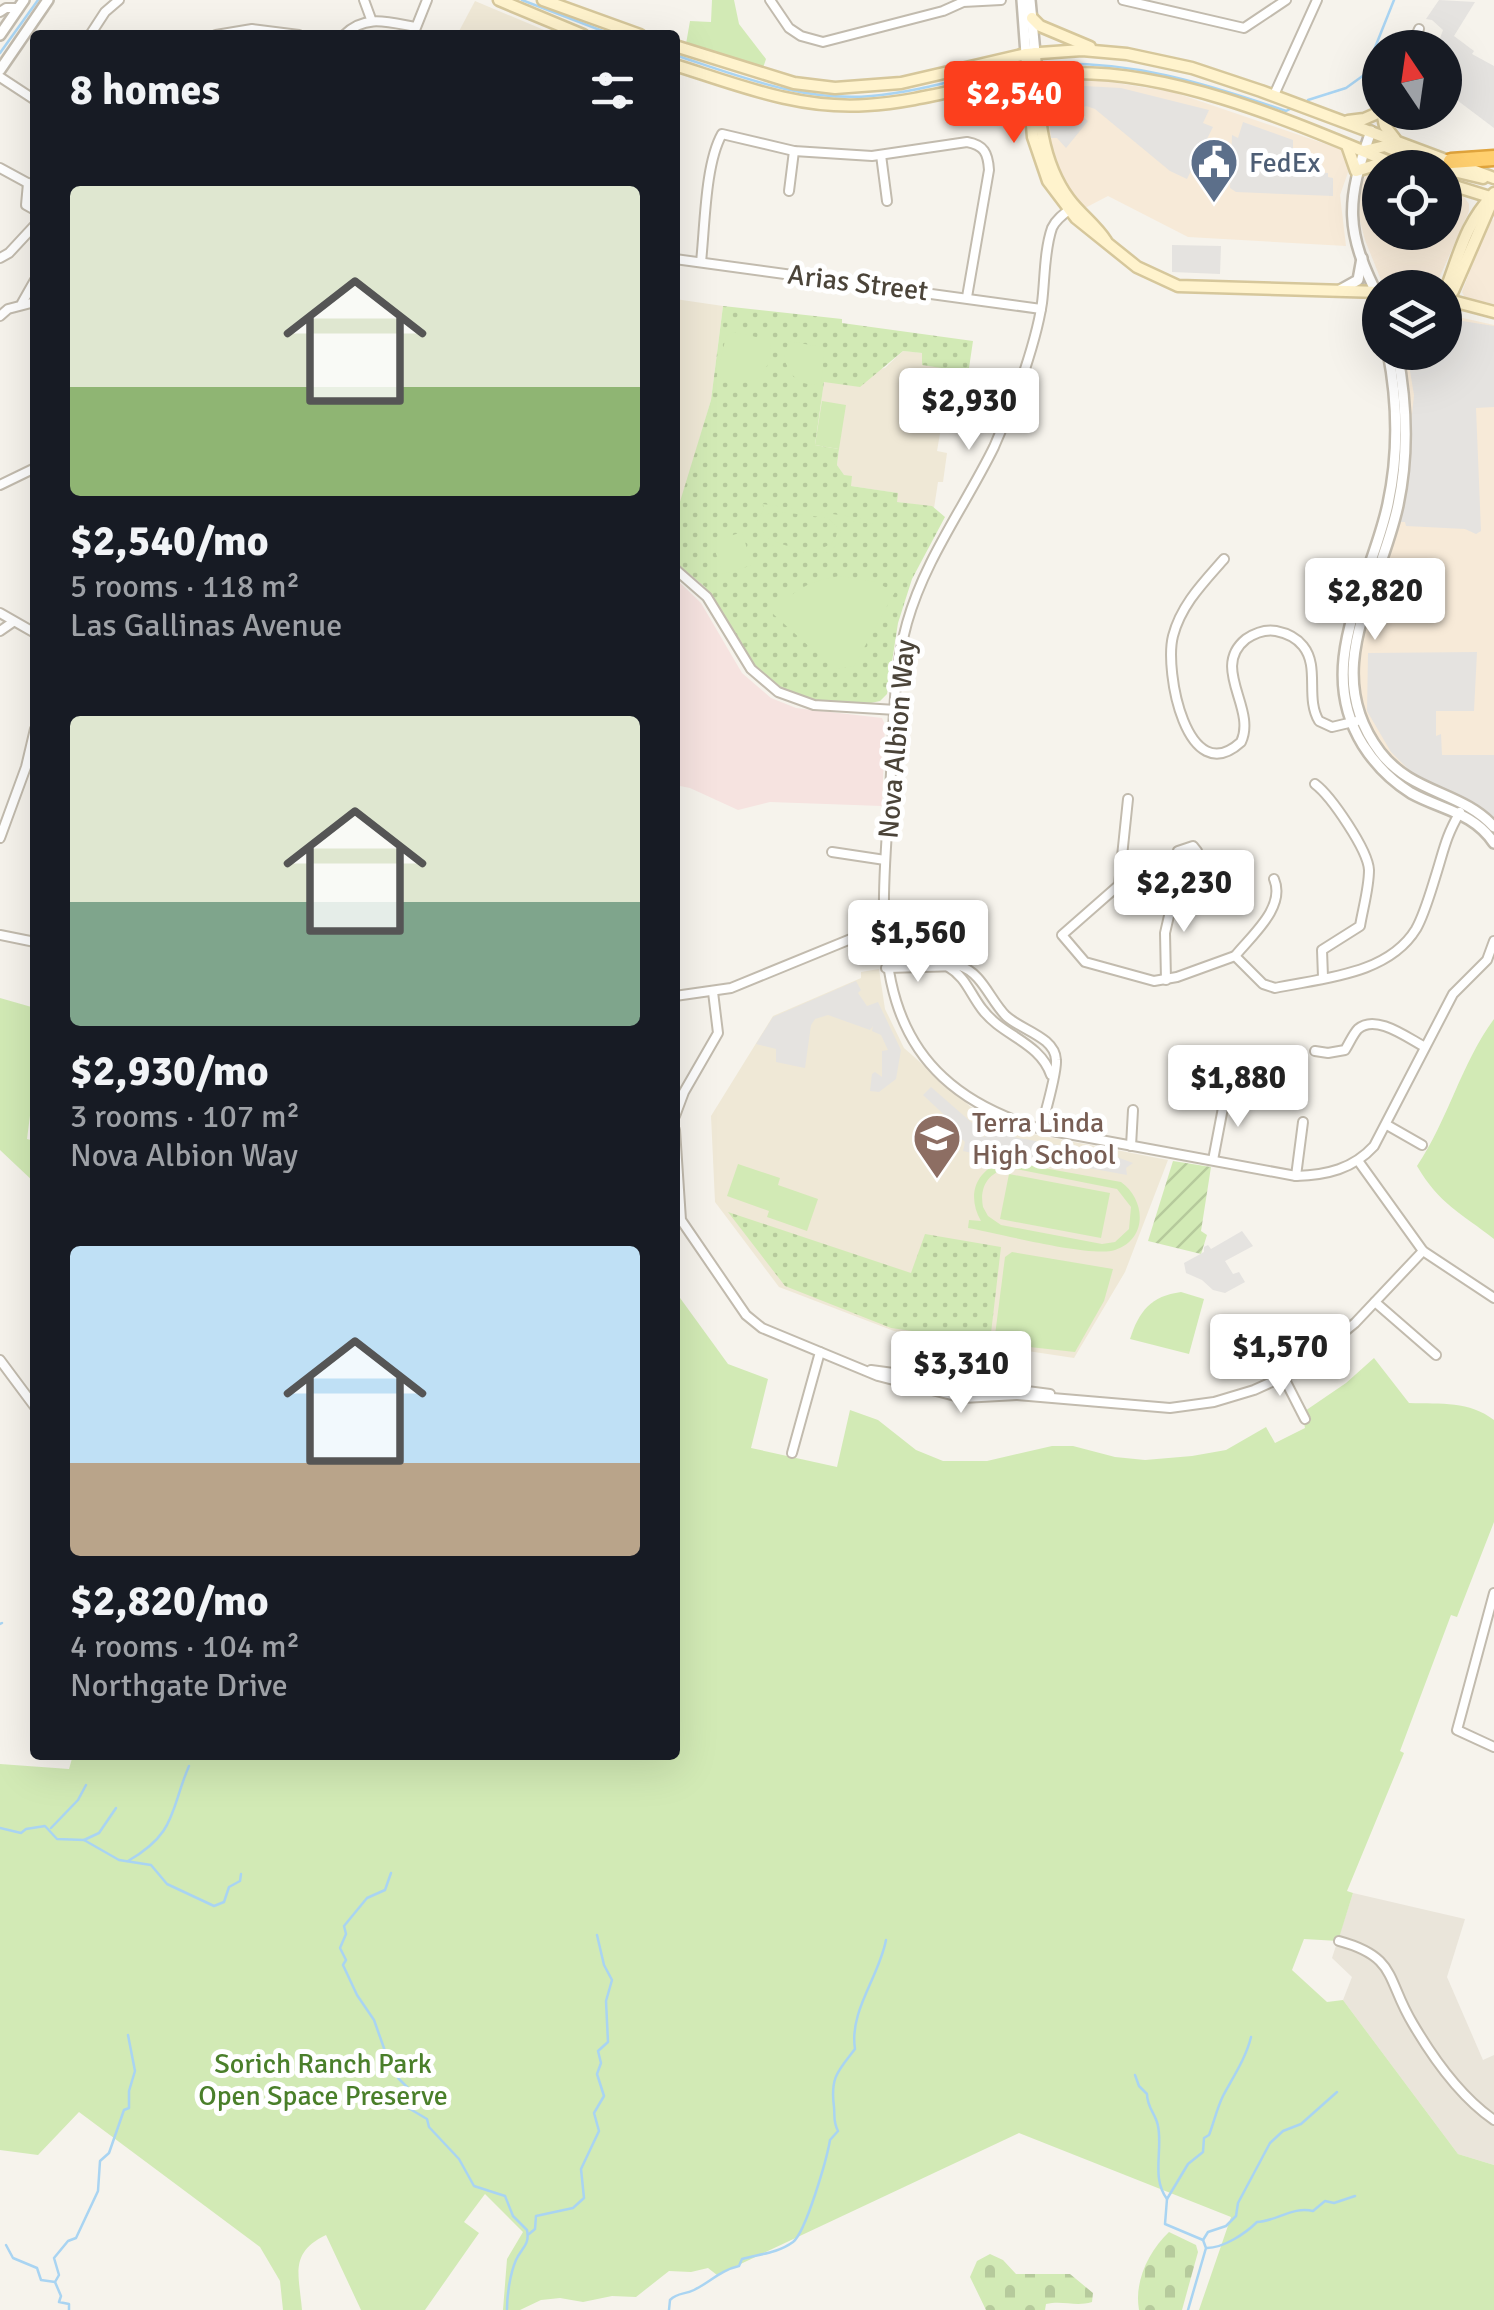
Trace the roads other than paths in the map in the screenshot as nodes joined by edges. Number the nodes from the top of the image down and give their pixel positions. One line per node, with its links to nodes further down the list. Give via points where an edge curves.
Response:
1 (48, 0): 30 (street)
2 (119, 0): 19 (street)
3 (364, 0): 18 (street)
4 (427, 0): 22 (street)
5 (499, 0): 23 (main road)
6 (543, 0): 24 (main road)
7 (770, 0): 14 (street, via 789,28 823,42)
8 (1000, 0): 14 (street)
9 (1022, 0): 28 (street)
10 (1030, 0): 17 (street)
11 (1123, 0): 12 (street, via 1236,28)
12 (1284, 0)
13 (1318, 0): 31 (street)
14 (953, 3)
15 (20, 4): 16 (street); 25 (street)
16 (0, 12)
17 (1032, 18): 27 (main road); 28 (street)
18 (371, 19): 20 (street); 21 (street)
19 (93, 30)
20 (348, 30)
21 (410, 30)
22 (414, 30)
23 (571, 30)
24 (626, 30)
25 (0, 35)
26 (680, 48): 28 (main road, via 794,83 834,88)
27 (1101, 51): 28 (main road); 31 (main road, via 1192,68)
28 (1031, 64): 29 (main road, via 903,101 835,106); 38 (main road, via 1192,90); 60 (main road, via 1041,151)
29 (680, 66)
30 (0, 73): 32 (street)
31 (1274, 95): 34 (main road)
32 (30, 96)
33 (1362, 119): 34 (main road)
34 (1346, 122): 36 (main road)
35 (1388, 130): 37 (main road)
36 (1371, 131): 37 (main road); 38 (main road); 40 (street)
37 (1395, 140): 43 (main road)
38 (1346, 144): 39 (main road); 52 (main road)
39 (1362, 150)
40 (1364, 150)
41 (1368, 150): 42 (main road)
42 (1397, 150)
43 (1415, 150)
44 (794, 151): 45 (street); 56 (street); 67 (street, via 720,136)
45 (881, 155): 59 (street); 73 (street, via 967,142 984,150 989,170)
46 (1362, 156): 52 (street)
47 (1494, 158): 48 (highway)
48 (1462, 163)
49 (0, 168): 54 (street)
50 (1362, 169): 52 (main road)
51 (1462, 170): 53 (main road)
52 (1356, 171): 64 (street, via 1352,220)
53 (1494, 179)
54 (30, 184)
55 (1462, 189): 58 (main road)
56 (790, 191)
57 (1462, 192): 62 (main road, via 1473,202)
58 (1493, 196): 62 (main road)
59 (887, 202)
60 (1072, 208): 71 (main road, via 1109,246 1178,286); 77 (street, Nova Albion Way, via 1053,226)
61 (1494, 213): 62 (main road)
62 (1476, 222): 69 (main road)
63 (30, 230): 65 (street)
64 (1362, 255): 68 (street); 71 (street, via 1358,280)
65 (0, 258)
66 (680, 260): 67 (street, Arias Street)
67 (700, 262): 73 (street, Arias Street)
68 (1369, 270)
69 (1461, 270)
70 (30, 289): 75 (street)
71 (1337, 291): 72 (main road)
72 (1362, 293)
73 (967, 297): 77 (street, Arias Street)
74 (30, 302): 75 (street)
75 (22, 303): 79 (street)
76 (1462, 303): 78 (main road)
77 (1041, 309): 91 (street, Nova Albion Way, via 1025,371 993,448 924,574 907,624)
78 (1494, 312)
79 (0, 316)
80 (1392, 370): 82 (street)
81 (1398, 370): 82 (street)
82 (1401, 409): 92 (street, via 1406,450 1398,508 1353,654)
83 (30, 470): 84 (street)
84 (0, 485)
85 (1224, 559): 92 (street, via 1188,601 1171,645 1174,690 1196,744 1224,754 1241,742 1246,724 1232,664 1248,638 1268,630 1289,634 1309,656 1319,721 1332,727)
86 (680, 573): 91 (street, via 707,597 751,670 778,692 814,705)
87 (0, 612): 88 (street)
88 (13, 622): 89 (street); 90 (street)
89 (0, 630)
90 (30, 630)
91 (896, 710): 101 (street, Nova Albion Way)
92 (1356, 721): 96 (street, via 1370,756 1398,784)
93 (30, 750): 98 (street)
94 (1315, 784): 111 (street, via 1326,792 1369,872 1360,926 1322,950)
95 (1128, 799): 112 (street, via 1119,884 1062,935 1092,965)
96 (1461, 808): 97 (street); 99 (street); 111 (street, via 1416,930 1370,969)
97 (1494, 827)
98 (0, 838)
99 (1494, 843)
100 (832, 852): 101 (street)
101 (885, 860): 104 (street, Nova Albion Way)
102 (1274, 879): 108 (street, via 1276,904)
103 (1181, 887): 103 (street, via 1201,875 1193,846 1178,851); 112 (street, via 1165,933)
104 (884, 932): 110 (street, Nova Albion Way); 113 (street, via 863,934)
105 (0, 934): 106 (street)
106 (30, 941)
107 (1494, 941): 115 (street, via 1487,960 1453,994)
108 (1235, 956): 111 (street, via 1275,988); 112 (street)
109 (947, 966): 110 (street); 117 (street, via 962,975 1004,1033 1034,1048); 117 (street, via 971,969 992,1002 1052,1047)
110 (886, 968): 123 (street, Nova Albion Way, via 905,1026 935,1068 979,1104)
111 (1323, 976)
112 (1166, 980)
113 (712, 992): 114 (street); 118 (street, via 718,1033)
114 (680, 995)
115 (1426, 1047): 116 (street, via 1370,1024 1359,1028 1345,1050); 122 (street)
116 (1315, 1051)
117 (1052, 1078): 123 (street)
118 (680, 1089)
119 (1226, 1092): 126 (street)
120 (1132, 1110): 125 (street)
121 (1303, 1122): 128 (street)
122 (1387, 1125): 124 (street); 127 (street)
123 (1041, 1129): 125 (street, Nova Albion Way)
124 (1422, 1145)
125 (1132, 1146): 126 (street, Nova Albion Way)
126 (1213, 1160): 128 (street, Nova Albion Way)
127 (1360, 1162): 128 (street, Nova Albion Way, via 1322,1176); 132 (street)
128 (1296, 1176)
129 (680, 1220): 130 (street)
130 (686, 1231): 131 (street); 135 (street, via 753,1322)
131 (680, 1235)
132 (1423, 1251): 133 (street); 134 (street)
133 (1494, 1298)
134 (1375, 1302): 136 (street); 139 (street)
135 (820, 1352): 138 (street); 143 (street)
136 (1436, 1355)
137 (0, 1360): 140 (street)
138 (856, 1368): 141 (street); 141 (street, via 963,1398)
139 (1284, 1378): 141 (street, via 1214,1402 1170,1408); 142 (street)
140 (30, 1400)
141 (1078, 1401)
142 (1306, 1419)
143 (792, 1453)
144 (1494, 1593): 145 (street, via 1456,1730)
145 (1494, 1747)
146 (1339, 1940): 147 (street, via 1384,1964 1412,2023 1478,2110)
147 (1494, 2120)

